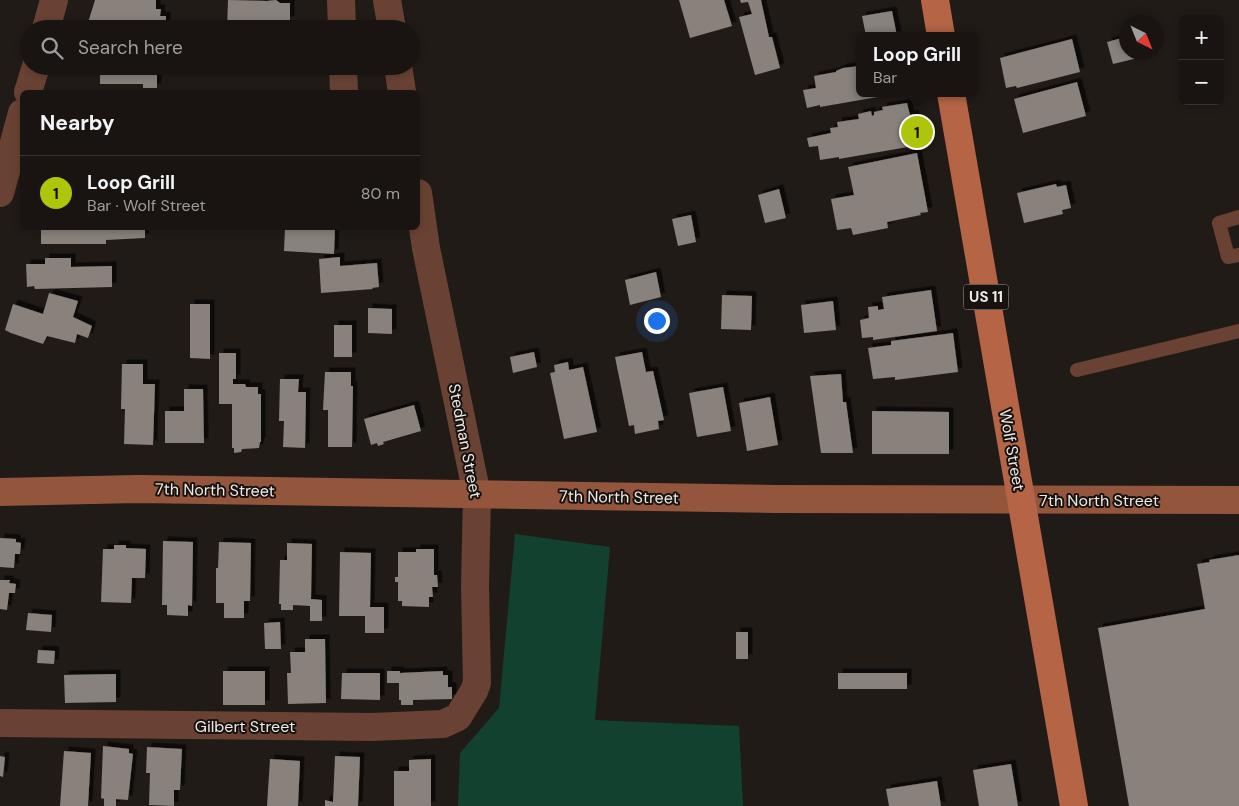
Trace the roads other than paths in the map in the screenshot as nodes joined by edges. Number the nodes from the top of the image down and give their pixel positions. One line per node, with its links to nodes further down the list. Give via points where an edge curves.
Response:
1 (54, 0): 5 (street)
2 (341, 0): 6 (street)
3 (387, 0): 7 (street)
4 (935, 0): 8 (main road)
5 (48, 20)
6 (342, 20)
7 (390, 20)
8 (940, 32)
9 (33, 75): 12 (street)
10 (343, 75): 13 (street)
11 (399, 75): 14 (street)
12 (29, 90)
13 (344, 90)
14 (402, 90)
15 (952, 97): 25 (main road, Wolf Street / US 11)
16 (20, 120): 17 (street)
17 (0, 193)
18 (420, 208): 24 (street, Stedman Street)
19 (1239, 217): 20 (lane, via 1219,223 1228,257)
20 (1239, 254)
21 (1239, 332): 22 (lane)
22 (1077, 370)
23 (0, 492): 24 (street, 7th North Street, via 138,489)
24 (477, 495): 25 (street, 7th North Street); 27 (street, Stedman Street, via 477,683)
25 (1020, 500): 26 (street, 7th North Street); 29 (main road, Wolf Street / US 11)
26 (1239, 500)
27 (474, 692): 28 (street, Gilbert Street, via 458,717 443,724 372,727)
28 (0, 723)
29 (1074, 806)

